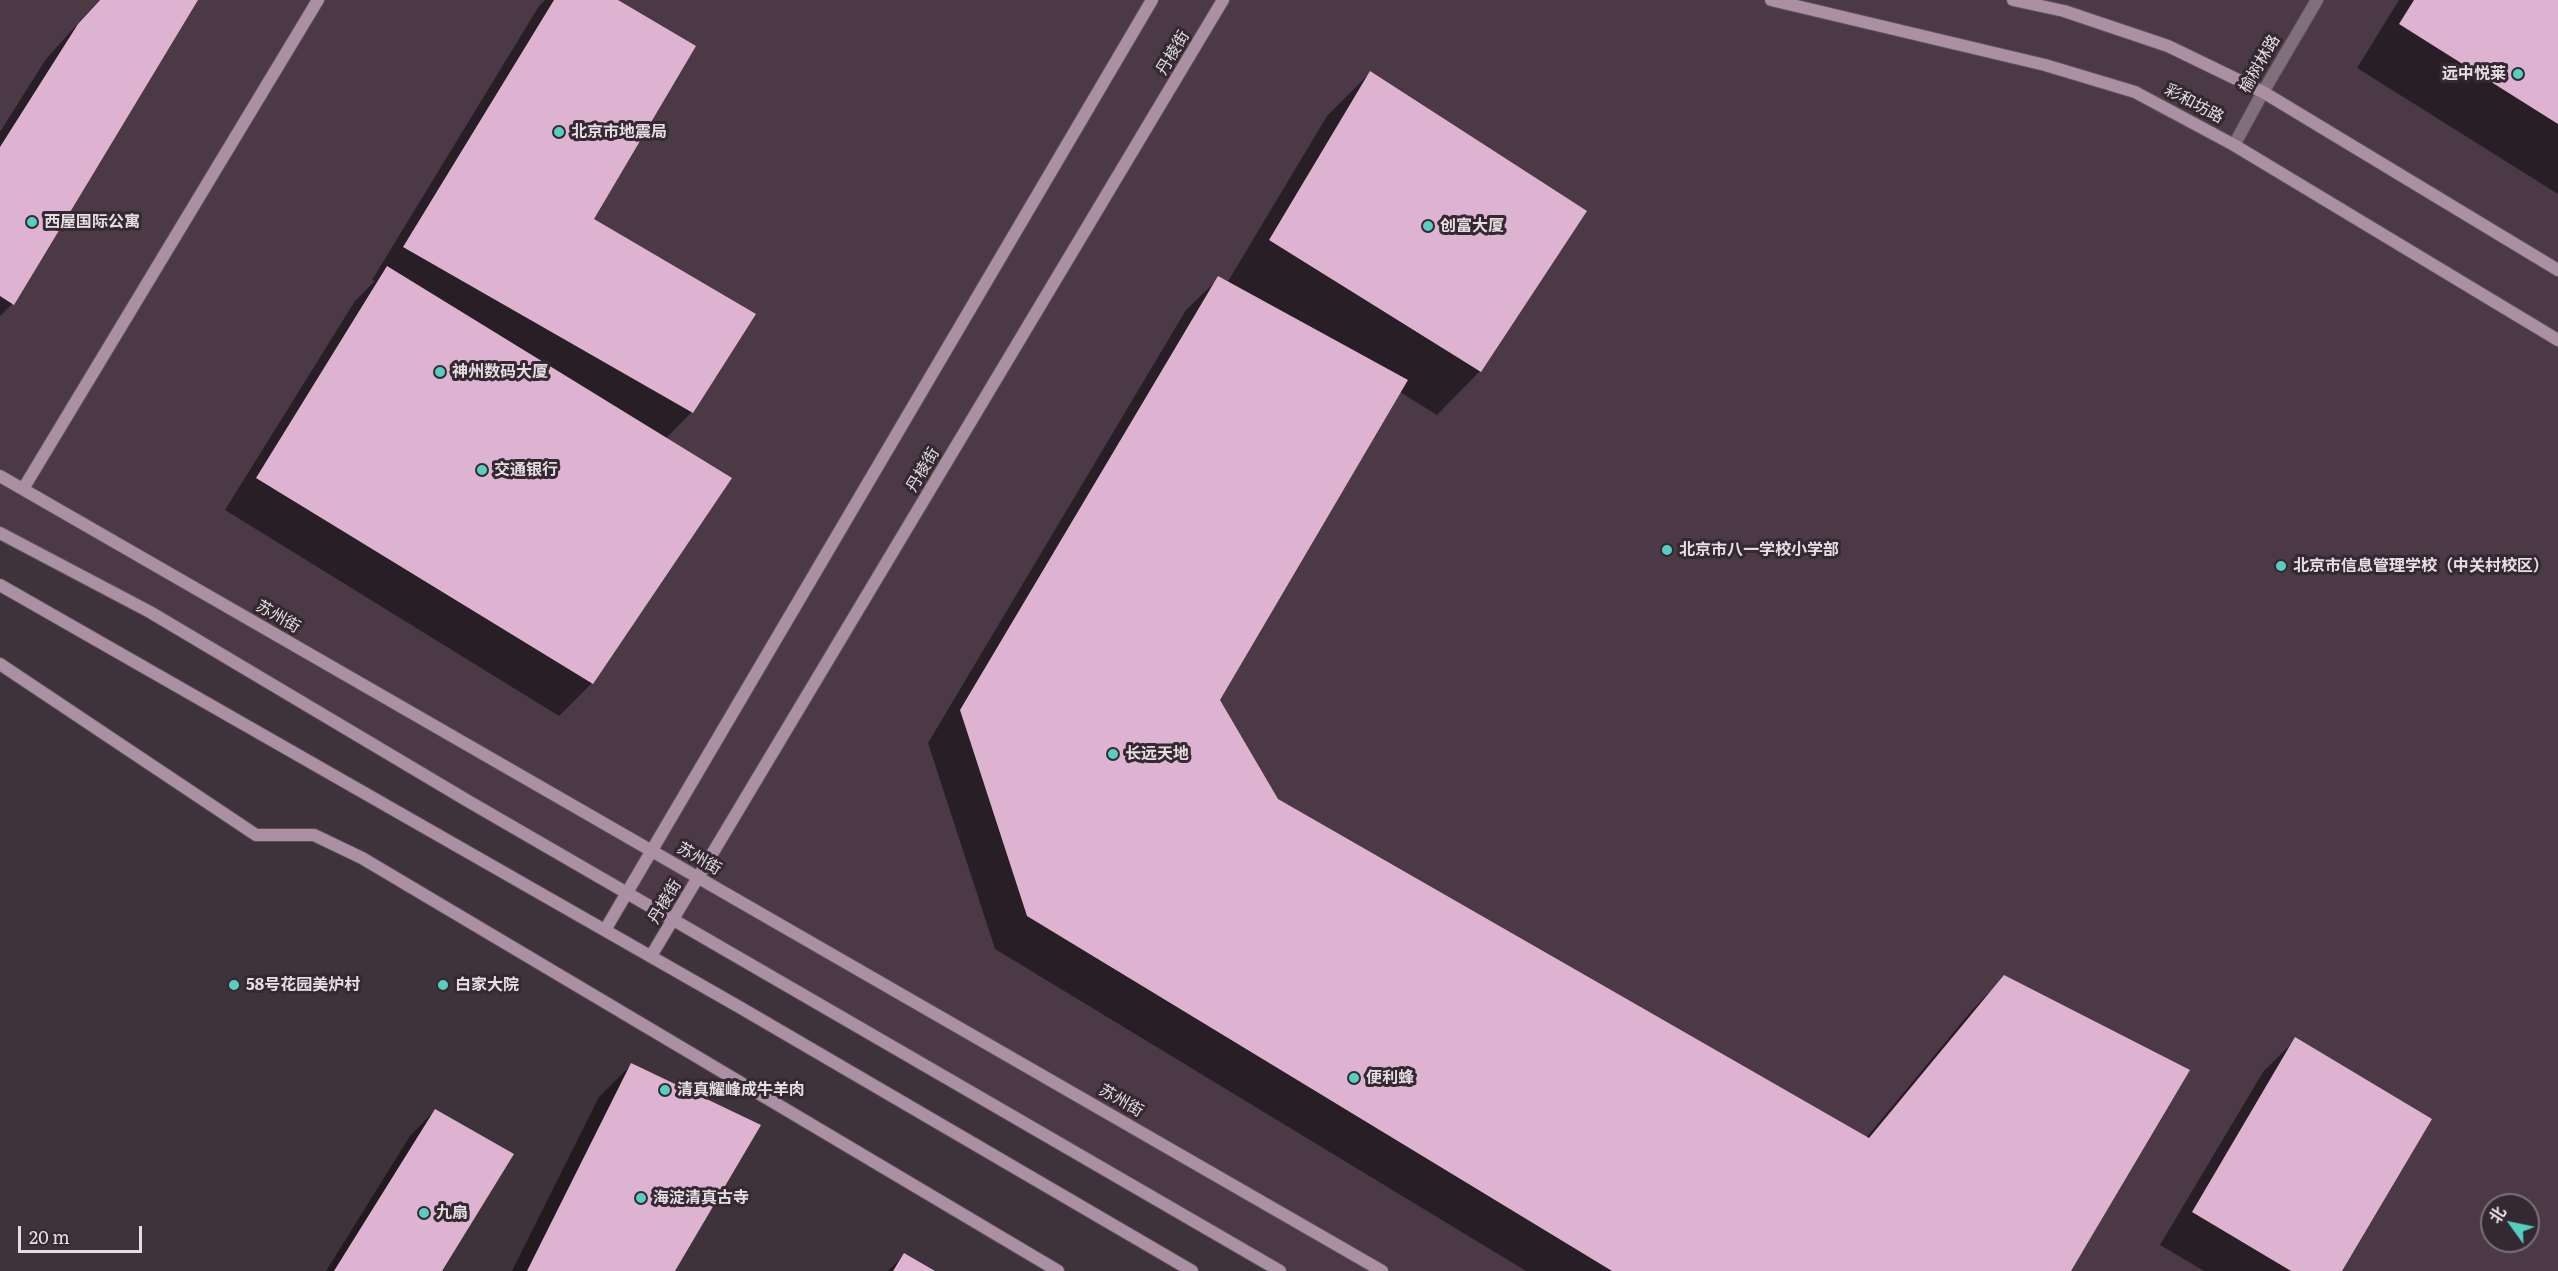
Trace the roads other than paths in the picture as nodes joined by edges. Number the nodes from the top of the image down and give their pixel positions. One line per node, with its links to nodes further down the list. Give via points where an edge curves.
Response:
1 (318, 0): 12 (main road)
2 (1152, 0): 16 (main road)
3 (1223, 0): 17 (main road, 丹棱街)
4 (1771, 0): 8 (main road, 彩和坊路, via 2045,65 2136,92)
5 (2013, 0): 7 (main road, via 2064,11 2168,46)
6 (2317, 0): 7 (street, 榆树林路)
7 (2263, 92): 8 (street, 榆树林路); 9 (main road)
8 (2235, 145): 10 (main road, 彩和坊路)
9 (2558, 270)
10 (2558, 340)
11 (0, 476): 12 (main road, 苏州街)
12 (23, 489): 16 (main road, 苏州街)
13 (0, 533): 18 (main road, via 150,612)
14 (0, 585): 20 (main road)
15 (0, 664): 22 (main road, via 256,835 314,835 362,858)
16 (652, 850): 17 (main road, 苏州街); 18 (main road)
17 (699, 878): 19 (main road, 丹棱街); 25 (main road, 苏州街)
18 (628, 892): 19 (main road); 20 (main road)
19 (674, 919): 21 (main road, 丹棱街); 24 (main road)
20 (605, 930): 21 (main road)
21 (651, 957): 23 (main road)
22 (1058, 1271)
23 (1192, 1271)
24 (1280, 1271)
25 (1382, 1271)

